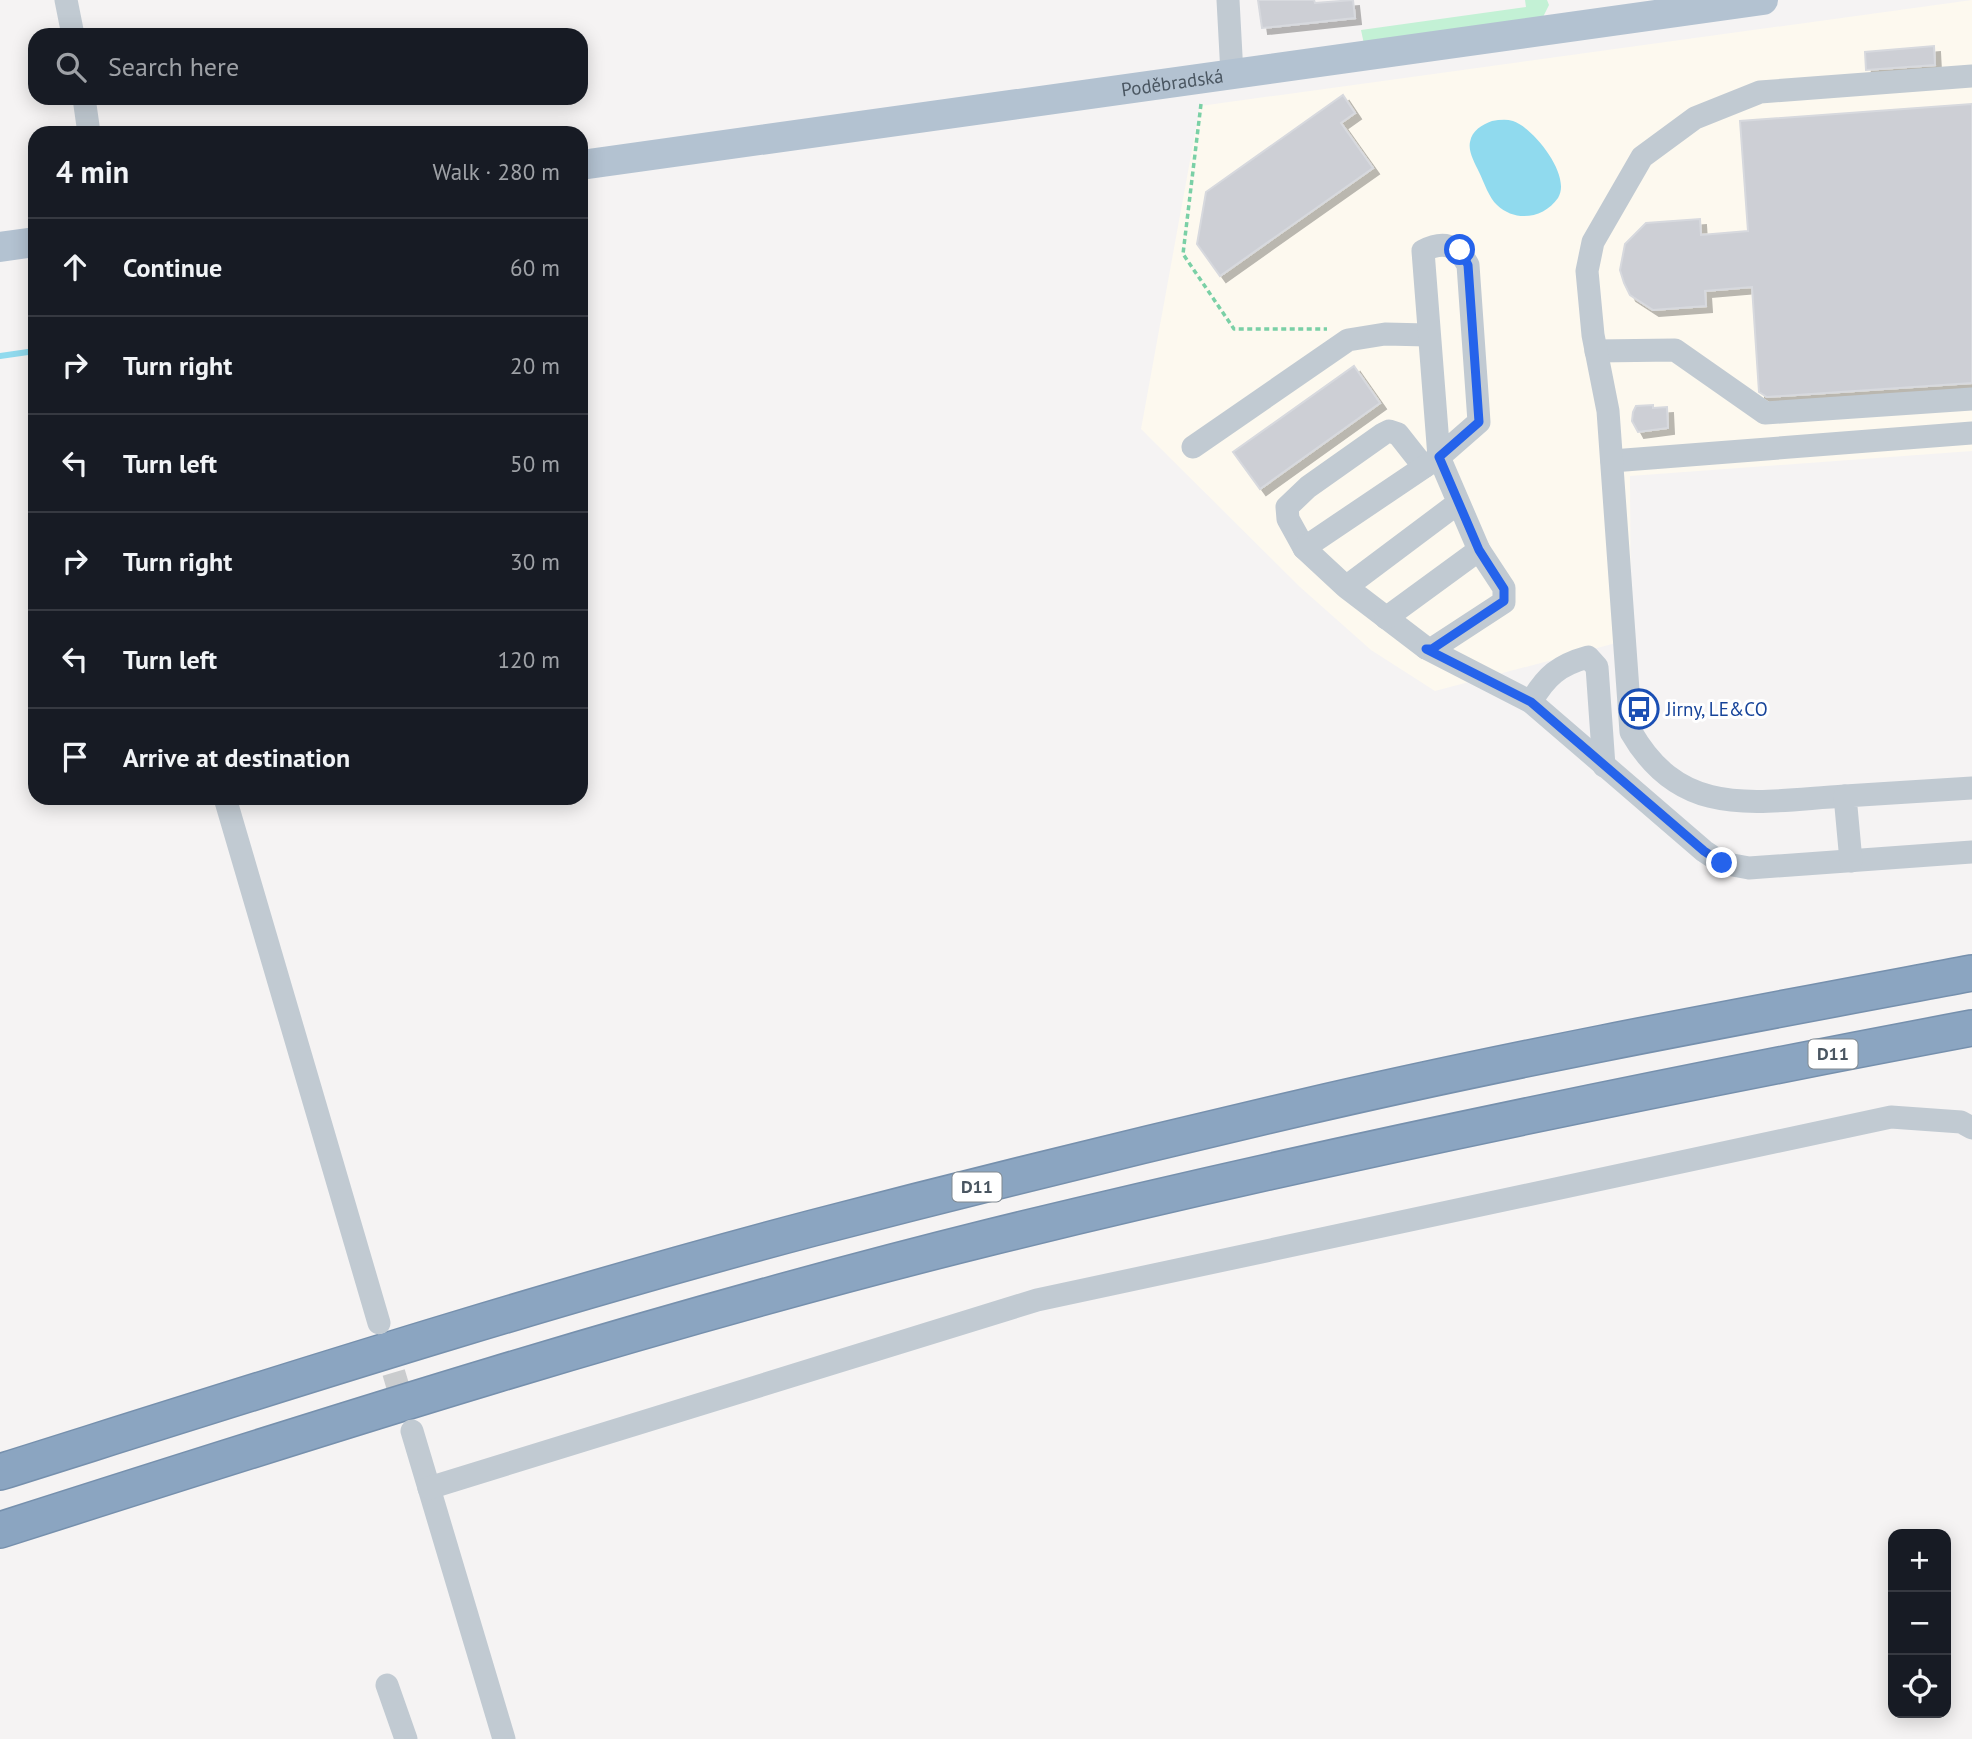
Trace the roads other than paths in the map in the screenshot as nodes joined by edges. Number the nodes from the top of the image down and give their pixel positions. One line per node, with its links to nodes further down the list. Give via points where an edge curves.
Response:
1 (66, 0): 4 (street)
2 (1228, 0): 5 (street)
3 (1763, 0): 5 (main road, Poděbradská)
4 (72, 28)
5 (1232, 74): 9 (main road, Poděbradská)
6 (1972, 76): 13 (street, via 1760,92 1695,118 1642,157 1592,242 1587,271)
7 (85, 105): 8 (street)
8 (88, 126)
9 (588, 164)
10 (28, 243): 11 (main road)
11 (0, 247)
12 (1428, 335): 16 (street, via 1385,334 1348,340); 18 (street); 18 (street, via 1423,251 1448,244 1460,250 1468,265 1479,422)
13 (1596, 351): 14 (street, via 1675,350 1765,413); 17 (street)
14 (1972, 399)
15 (1972, 433): 17 (street)
16 (1193, 447)
17 (1612, 461): 28 (street, via 1631,732 1643,753 1682,788 1711,798 1741,803)
18 (1432, 462): 19 (street); 20 (street); 20 (street, via 1398,434 1382,434 1287,507 1288,519)
19 (1458, 503): 21 (street); 22 (street)
20 (1304, 548): 22 (street)
21 (1479, 550): 23 (street); 24 (street, via 1504,589 1504,601)
22 (1346, 587): 23 (street)
23 (1387, 618): 24 (street)
24 (1426, 649): 25 (street)
25 (1531, 702): 26 (street); 26 (street, via 1545,678 1564,664 1588,657 1597,667)
26 (1604, 766): 31 (street, via 1722,863 1749,868)
27 (1972, 788): 28 (street)
28 (1844, 796): 31 (street)
29 (227, 805): 35 (street)
30 (1972, 852): 31 (street)
31 (1851, 861)
32 (1972, 973): 37 (highway, D11, via 1648,1034 1302,1107 971,1188 808,1230 358,1360)
33 (1972, 1028): 39 (highway, D11, via 1326,1158 987,1238 372,1410)
34 (1972, 1128): 38 (street, via 1961,1122 1891,1117 1037,1300)
35 (379, 1323)
36 (412, 1432): 38 (street)
37 (0, 1472)
38 (429, 1489): 42 (street)
39 (0, 1530)
40 (387, 1685): 41 (street)
41 (405, 1739)
42 (504, 1739)

